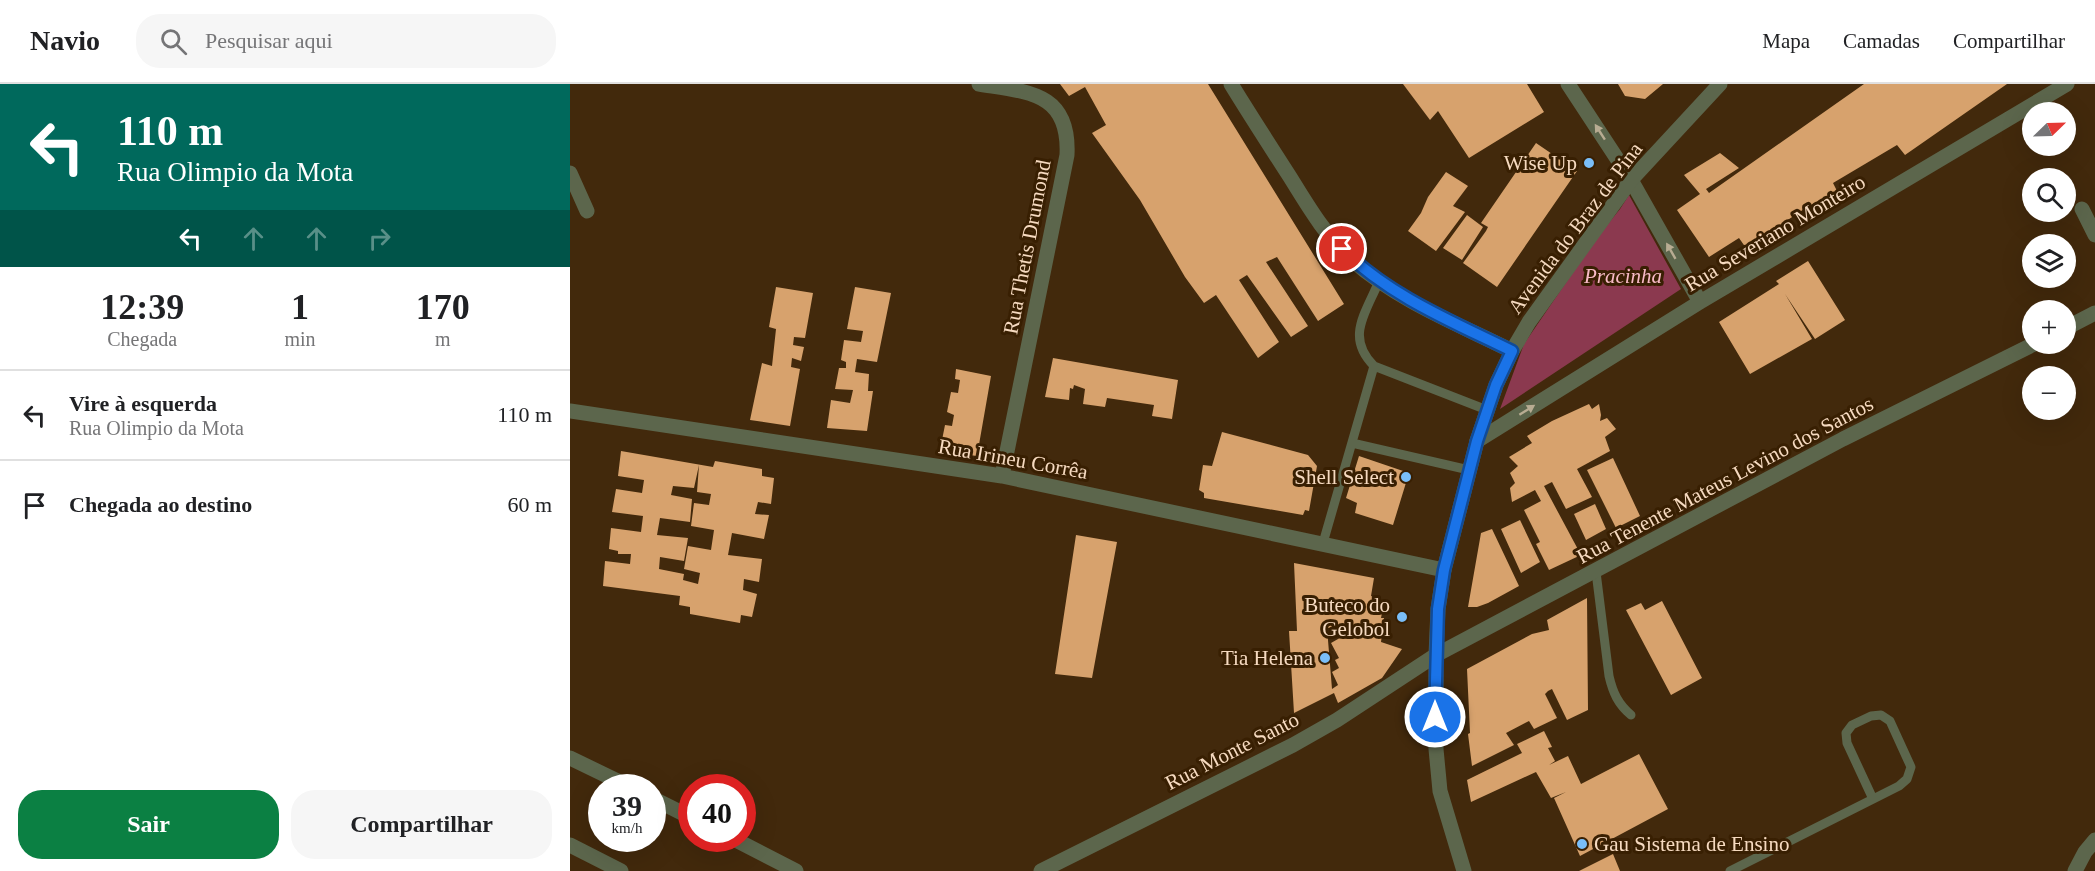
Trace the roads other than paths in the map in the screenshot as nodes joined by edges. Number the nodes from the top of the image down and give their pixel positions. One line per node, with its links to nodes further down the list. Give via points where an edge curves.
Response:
1 (979, 84): 23 (street, Rua Thetis Drumond, via 1019,91 1053,105 1067,128 1068,141)
2 (1231, 84): 11 (street, via 1331,239)
3 (1568, 84): 7 (street, one-way to 3)
4 (1720, 84): 7 (street, Avenida do Braz de Pina)
5 (2067, 84): 12 (street, Rua Severiano Monteiro)
6 (570, 173): 9 (street)
7 (1632, 180): 12 (street, one-way to 7); 16 (street, Avenida do Braz de Pina)
8 (2082, 209): 10 (street)
9 (587, 211)
10 (2095, 235)
11 (1379, 281): 16 (street); 17 (lane, via 1358,333 1362,351)
12 (1700, 302): 20 (street, Rua Severiano Monteiro, one-way to 12)
13 (2095, 313): 14 (street)
14 (2076, 323)
15 (2022, 350): 26 (street, Rua Tenente Mateus Levino dos Santos)
16 (1512, 351): 18 (street, Avenida do Braz de Pina)
17 (1374, 366): 18 (lane); 21 (lane)
18 (1487, 410): 20 (street, Avenida do Braz de Pina)
19 (570, 411): 23 (street, Rua Irineu Corrêa)
20 (1477, 441): 22 (street, Avenida do Braz de Pina)
21 (1352, 443): 22 (lane); 24 (lane)
22 (1469, 470): 25 (street, Avenida do Braz de Pina)
23 (1002, 476): 24 (street, Rua Irineu Corrêa)
24 (1323, 543): 25 (street, Rua Irineu Corrêa)
25 (1444, 570): 27 (street, Avenida do Braz de Pina)
26 (1596, 572): 27 (street, Rua Tenente Mateus Levino dos Santos); 28 (lane, via 1612,692)
27 (1436, 655): 37 (street, Rua Monte Santo, via 1293,745); 38 (street, Avenida do Braz de Pina, via 1440,791)
28 (1631, 716)
29 (570, 758): 30 (street)
30 (603, 774)
31 (1873, 799): 31 (lane, via 1899,786 1911,766 1890,721 1881,715 1852,725 1846,733); 39 (lane)
32 (2095, 840): 40 (street)
33 (570, 844): 35 (street)
34 (756, 850): 36 (street)
35 (621, 871)
36 (796, 871)
37 (1041, 871)
38 (1464, 871)
39 (1730, 871)
40 (2075, 871)

